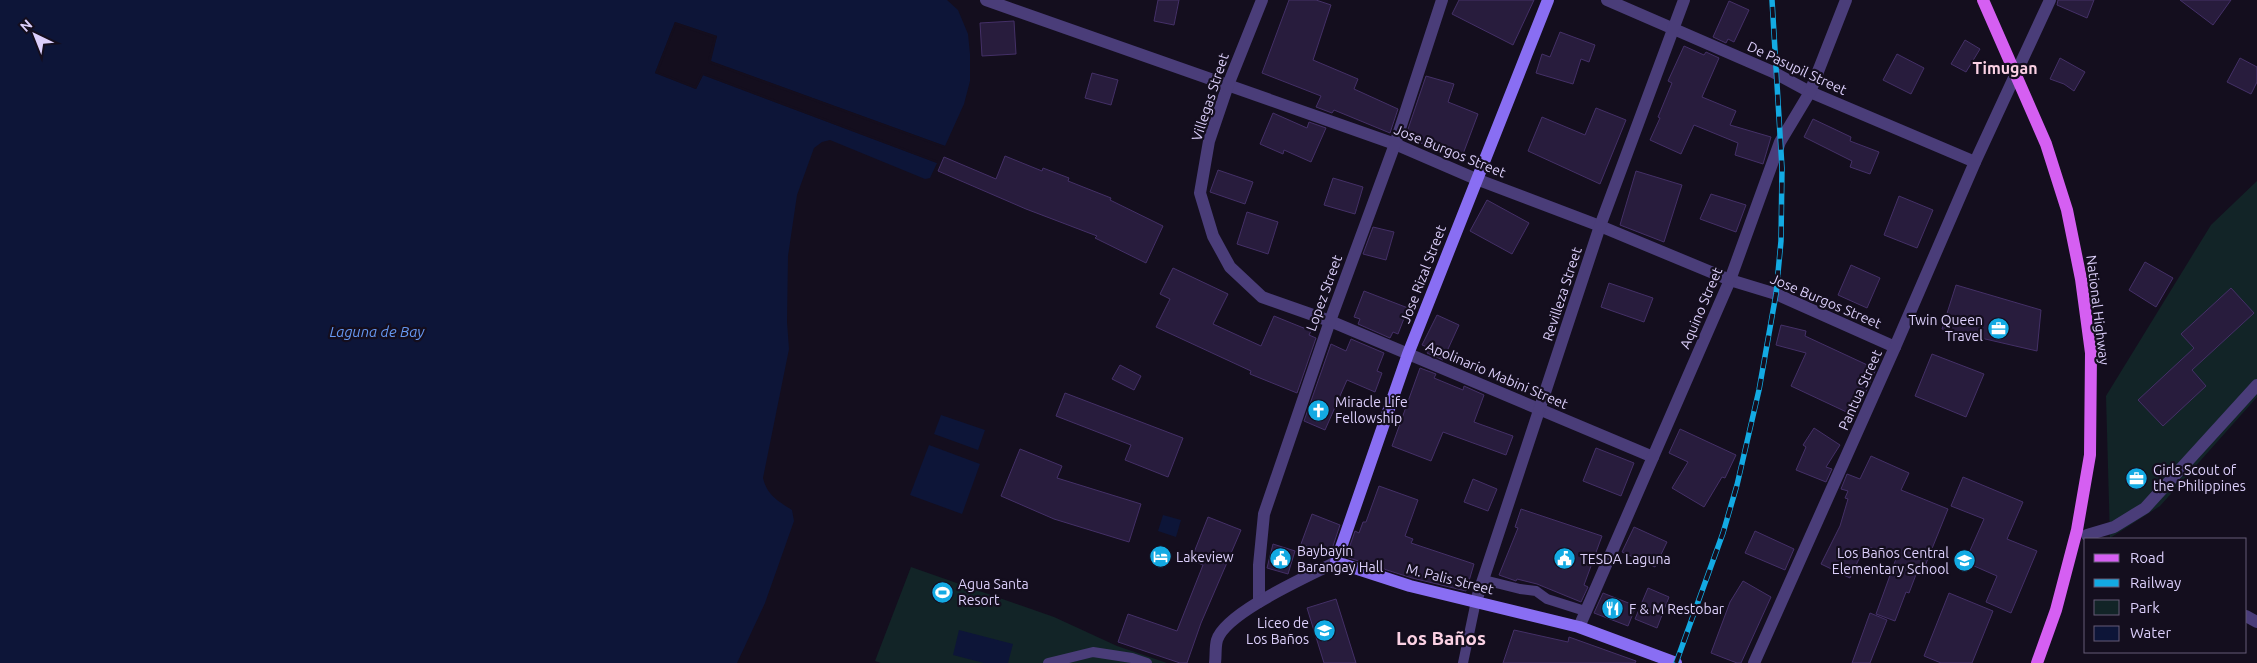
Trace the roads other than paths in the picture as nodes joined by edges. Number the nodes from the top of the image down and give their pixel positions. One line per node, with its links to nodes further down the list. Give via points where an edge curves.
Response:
1 (986, 0): 12 (street, Jose Burgos Street)
2 (1262, 0): 12 (street, Villegas Street)
3 (1442, 0): 14 (street, Lopez Street)
4 (1548, 0): 16 (main road, Jose Rizal Street)
5 (1607, 0): 10 (street, De Pasupil Street)
6 (1684, 0): 10 (street, Revilleza Street)
7 (1846, 0): 13 (street, Aquino Street)
8 (1983, 0): 11 (main road, National Highway)
9 (2050, 0): 11 (street, Pantua Street)
10 (1674, 30): 13 (street, De Pasupil Street); 17 (street, Revilleza Street)
11 (2016, 73): 15 (street, Pantua Street); 26 (main road, National Highway, via 2046,144 2067,210 2081,279 2091,353)
12 (1228, 85): 14 (street, Jose Burgos Street); 18 (street, Villegas Street, via 1210,141 1200,193)
13 (1810, 92): 15 (street, De Pasupil Street); 19 (street, Aquino Street, via 1780,142)
14 (1395, 144): 16 (street, Jose Burgos Street); 20 (street, Lopez Street)
15 (1975, 162): 21 (street, Pantua Street)
16 (1476, 179): 17 (street, Jose Burgos Street); 22 (main road, Jose Rizal Street)
17 (1600, 226): 19 (street, Jose Burgos Street); 24 (street, Revilleza Street)
18 (1213, 236): 20 (street, Apolinario Mabini Street, via 1230,267 1262,297)
19 (1730, 280): 21 (street, Jose Burgos Street, via 1776,294); 25 (street, Aquino Street)
20 (1330, 320): 22 (street, Apolinario Mabini Street); 31 (street, Lopez Street, via 1264,514)
21 (1895, 347): 39 (street, Pantua Street)
22 (1408, 354): 24 (street, Apolinario Mabini Street); 28 (main road, Jose Rizal Street)
23 (2257, 385): 26 (street, via 2145,508 2114,527)
24 (1539, 409): 25 (street, Apolinario Mabini Street); 29 (street, Revilleza Street)
25 (1653, 457): 32 (street, Aquino Street)
26 (2086, 535)
27 (2084, 540): 40 (main road, National Highway)
28 (1336, 562): 30 (main road, M. Palis Street, via 1410,586); 31 (street)
29 (1484, 580): 30 (street, Revilleza Street); 32 (lane, via 1536,590 1547,599)
30 (1476, 601): 33 (main road, M. Palis Street); 37 (lane)
31 (1259, 602): 36 (street, via 1228,624 1217,639)
32 (1585, 611): 33 (street, Aquino Street)
33 (1579, 627): 38 (main road, M. Palis Street)
34 (1048, 663): 35 (lane, via 1093,652)
35 (1146, 663)
36 (1215, 663)
37 (1463, 663)
38 (1676, 663)
39 (1754, 663)
40 (2037, 663)

